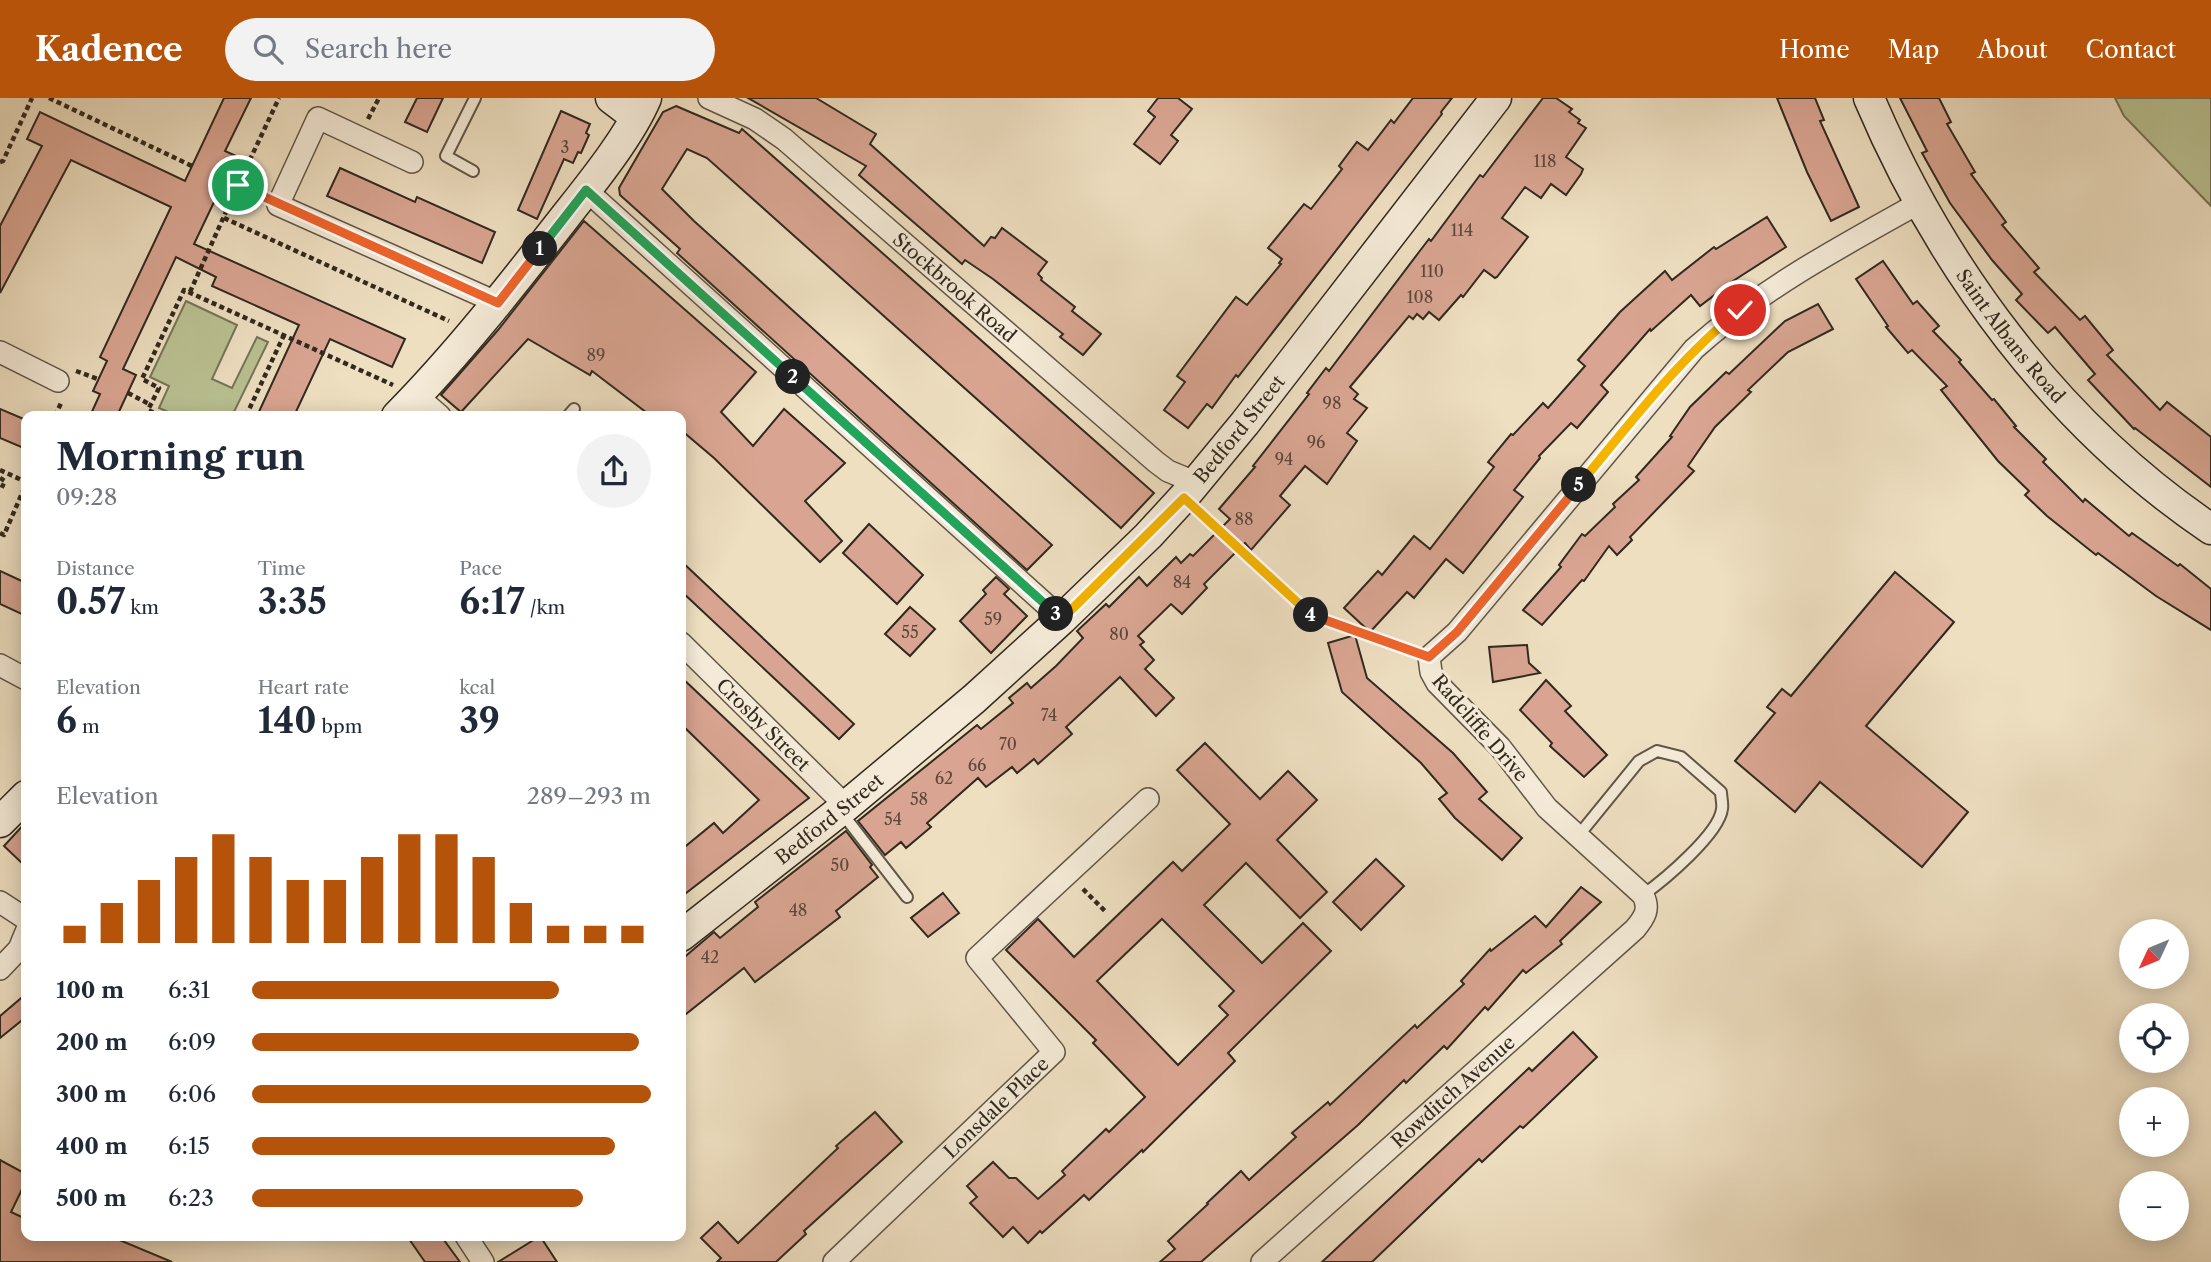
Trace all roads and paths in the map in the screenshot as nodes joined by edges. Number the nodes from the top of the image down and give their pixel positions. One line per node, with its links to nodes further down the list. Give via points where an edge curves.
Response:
1 (30, 98): 11 (path)
2 (49, 98): 12 (path)
3 (279, 98): 15 (path)
4 (475, 98): 13 (lane, via 446,156)
5 (611, 98): 9 (street)
6 (709, 98): 35 (street, Stockbrook Road, via 785,139)
7 (1496, 98): 35 (street, Bedford Street)
8 (1869, 98): 17 (street, Saint Albans Road)
9 (641, 108): 16 (street)
10 (412, 162): 18 (street, via 318,118)
11 (0, 163)
12 (192, 166)
13 (473, 171)
14 (224, 179): 15 (path)
15 (238, 185): 18 (path); 19 (path)
16 (586, 190): 21 (street); 40 (street)
17 (1919, 203): 38 (street, Saint Albans Road, via 1980,299 2065,403 2122,458); 42 (street, Radcliffe Drive, via 1778,284 1694,349 1457,632)
18 (278, 205): 21 (street)
19 (224, 218): 20 (path); 22 (path)
20 (190, 292): 23 (path); 28 (path, via 184,290 142,379 159,388)
21 (498, 303): 22 (street)
22 (472, 332): 27 (street)
23 (284, 335): 27 (path); 31 (path)
24 (0, 352): 25 (street)
25 (58, 380)
26 (128, 393): 28 (path)
27 (407, 406)
28 (150, 407): 29 (path); 30 (path)
29 (148, 411)
30 (155, 411)
31 (248, 411)
32 (0, 470): 34 (path)
33 (0, 478): 36 (path, via 5,481)
34 (21, 480)
35 (1190, 490): 40 (street, Bedford Street); 42 (path, via 1307,614)
36 (0, 491)
37 (21, 495): 39 (path, via 4,535)
38 (2211, 529)
39 (0, 533)
40 (1062, 619): 47 (street, Bedford Street)
41 (686, 648): 47 (street, Crosby Street)
42 (1429, 657): 49 (street, Radcliffe Drive, via 1437,683 1500,747 1547,808)
43 (0, 665): 44 (street)
44 (21, 677)
45 (1148, 799): 50 (street, Lonsdale Place)
46 (21, 801): 48 (street)
47 (843, 808): 52 (lane); 56 (street, Bedford Street)
48 (0, 822)
49 (1578, 836): 51 (street, Radcliffe Drive); 51 (lane, via 1639,761 1657,751 1681,757 1721,792 1722,810 1712,831)
50 (1068, 874): 54 (path); 61 (street, Lonsdale Place, via 977,958 1054,1052)
51 (1643, 895): 62 (street, Rowditch Avenue, via 1648,904 1643,920)
52 (907, 897)
53 (0, 902): 55 (street)
54 (1104, 911)
55 (21, 916)
56 (686, 932)
57 (21, 944): 58 (street)
58 (0, 969)
59 (470, 1241): 60 (street)
60 (483, 1262)
61 (834, 1262)
62 (1262, 1262)

